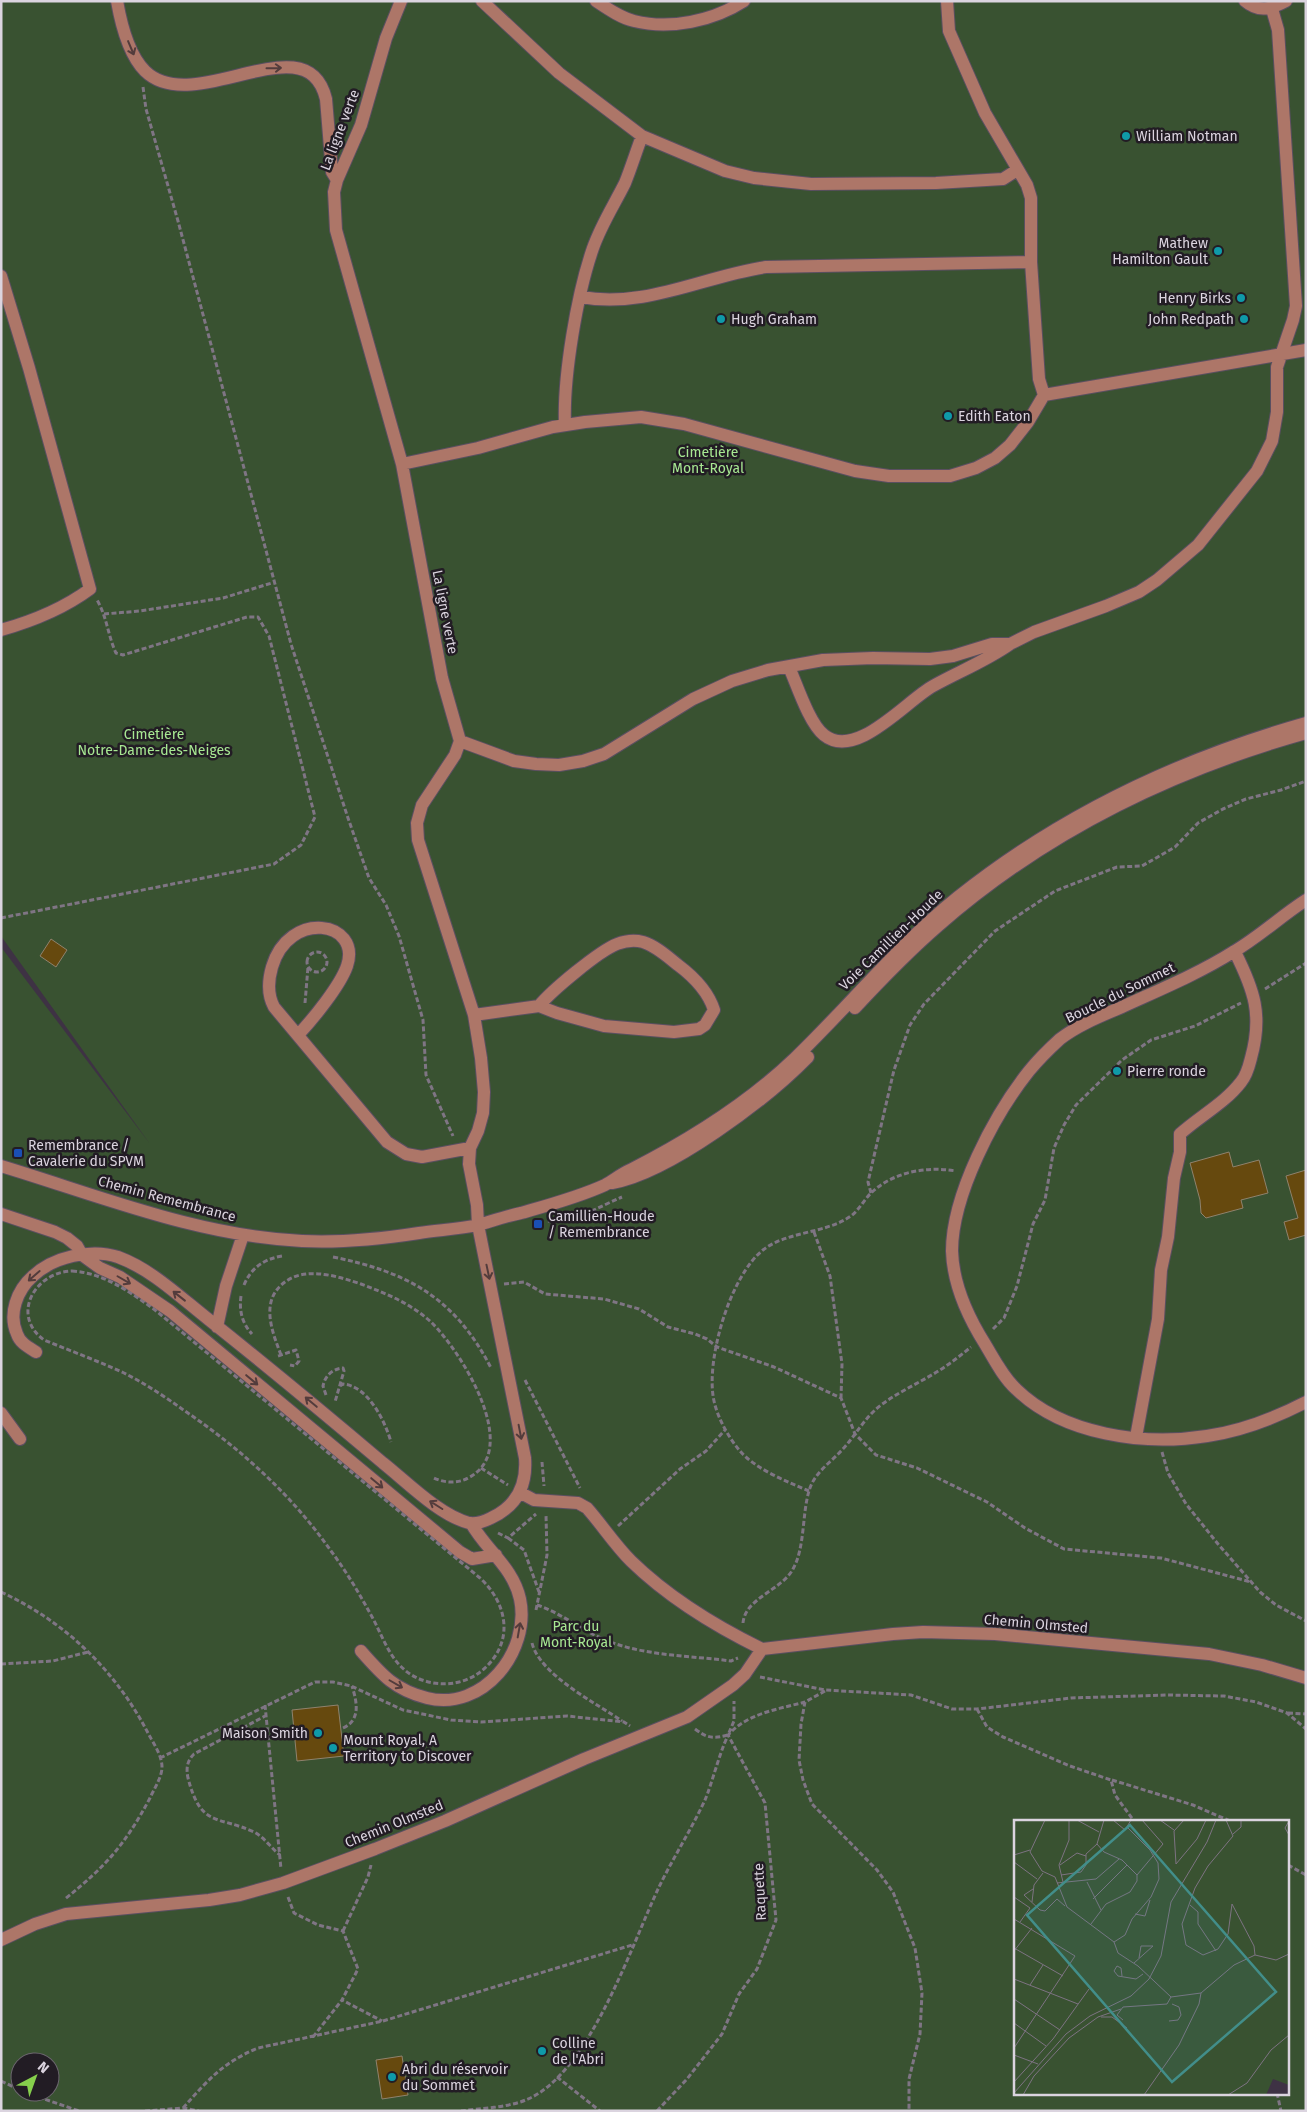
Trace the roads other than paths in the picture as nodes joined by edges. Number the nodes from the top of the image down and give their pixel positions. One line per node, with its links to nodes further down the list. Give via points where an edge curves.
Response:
1 (117, 1): 12 (street, one-way to 12, via 134,56 145,71 162,82 179,86 201,85 268,67 295,68 316,77 323,87 332,172)
2 (400, 1): 12 (street, La ligne verte, via 361,125)
3 (482, 1): 10 (street, via 559,73)
4 (596, 1): 5 (street, via 633,21 678,24 711,17)
5 (744, 1)
6 (947, 1): 11 (street, via 949,32 985,113)
7 (1245, 1): 9 (street, via 1252,7)
8 (1286, 1): 9 (street)
9 (1272, 9): 17 (street, via 1278,30 1296,290 1293,320)
10 (642, 136): 11 (street, via 725,171 754,178 811,184 1003,179); 15 (street, via 625,182 593,248)
11 (1017, 170): 13 (street, via 1031,198)
12 (337, 180): 20 (street, La ligne verte, via 334,209 342,257)
13 (1031, 262): 15 (street, via 766,267 641,298 601,300); 18 (street, via 1039,379)
14 (1, 276): 21 (street, via 90,589 73,602)
15 (581, 296): 19 (street, via 571,352)
16 (1306, 350): 17 (street)
17 (1280, 354): 18 (street); 22 (street, via 1272,441 1257,471 1198,545 1139,592)
18 (1044, 395): 19 (street, via 1028,422 995,458 950,476 889,476 855,471 666,420 634,417)
19 (565, 425): 20 (street)
20 (402, 464): 26 (street, La ligne verte, via 442,678)
21 (1, 630)
22 (1010, 644): 23 (street, via 992,644 930,659 823,660); 23 (street, via 930,687 867,734 842,742 824,736 813,721)
23 (789, 667): 26 (street, via 732,681 693,699 604,754 583,761 559,765 514,761)
24 (1306, 723): 34 (street, Voie Camillien-Houde, via 1230,746 1148,780 1070,820 1019,852 958,897 918,932 807,1046 764,1084 676,1146)
25 (1306, 733): 34 (street, Voie Camillien-Houde, via 1238,753 1166,782 1099,814 1038,850 938,926 767,1094 652,1170 629,1180)
26 (460, 741): 30 (street, via 455,755 422,805 417,823 418,840)
27 (1306, 900): 28 (street, Boucle du Sommet)
28 (1235, 952): 43 (street, via 1254,997 1258,1019 1246,1074 1233,1092 1180,1134 1161,1270 1158,1319); 43 (street, Boucle du Sommet, via 1062,1038 1028,1072 1004,1106 971,1173 957,1211 952,1253 958,1287 982,1339 1014,1388 1053,1417 1090,1430)
29 (539, 1006): 29 (street, via 604,1026 674,1032 699,1029 706,1025 714,1010 702,986 681,967 654,947 628,941 615,944 583,967); 30 (street)
30 (474, 1015): 32 (street, via 481,1058 483,1113 478,1131)
31 (298, 1034): 31 (street, via 270,1000 274,959 300,930 313,926 326,928 341,936 348,947 348,957 342,976); 32 (street, via 387,1142 406,1154 422,1157)
32 (465, 1149): 36 (street)
33 (1, 1166): 37 (street, Chemin Remembrance, via 169,1218)
34 (605, 1184): 36 (street, Voie Camillien-Houde)
35 (1, 1214): 38 (street, via 67,1238)
36 (478, 1224): 37 (street, Chemin Remembrance, via 370,1240 302,1241); 45 (street, one-way to 45, via 525,1458 525,1479)
37 (242, 1235): 39 (street)
38 (82, 1255): 39 (street, one-way to 38, via 129,1262 104,1254); 40 (street, one-way to 40, via 51,1264 38,1272 19,1294 14,1315 17,1335); 47 (street, one-way to 47, via 170,1311 460,1552 472,1559)
39 (217, 1327): 46 (street, one-way to 39, via 426,1499 300,1392)
40 (36, 1352)
41 (1306, 1402): 43 (street, Boucle du Sommet, via 1276,1417 1233,1431 1206,1436)
42 (1, 1414): 44 (street)
43 (1136, 1437)
44 (20, 1439)
45 (520, 1492): 46 (street, via 515,1502 496,1516); 48 (street, via 534,1500 578,1503 587,1508 632,1562 666,1591 713,1623)
46 (471, 1523): 47 (street, via 479,1538)
47 (496, 1555): 49 (street, one-way to 47, via 384,1678 416,1694 455,1699 480,1689 506,1663 520,1624 517,1588)
48 (762, 1649): 50 (street, Chemin Olmsted, via 924,1632 995,1634 1208,1654); 51 (street, Chemin Olmsted, via 733,1685 683,1719 375,1849 283,1883 240,1895 66,1914)
49 (361, 1651)
50 (1306, 1678)
51 (1, 1940)

